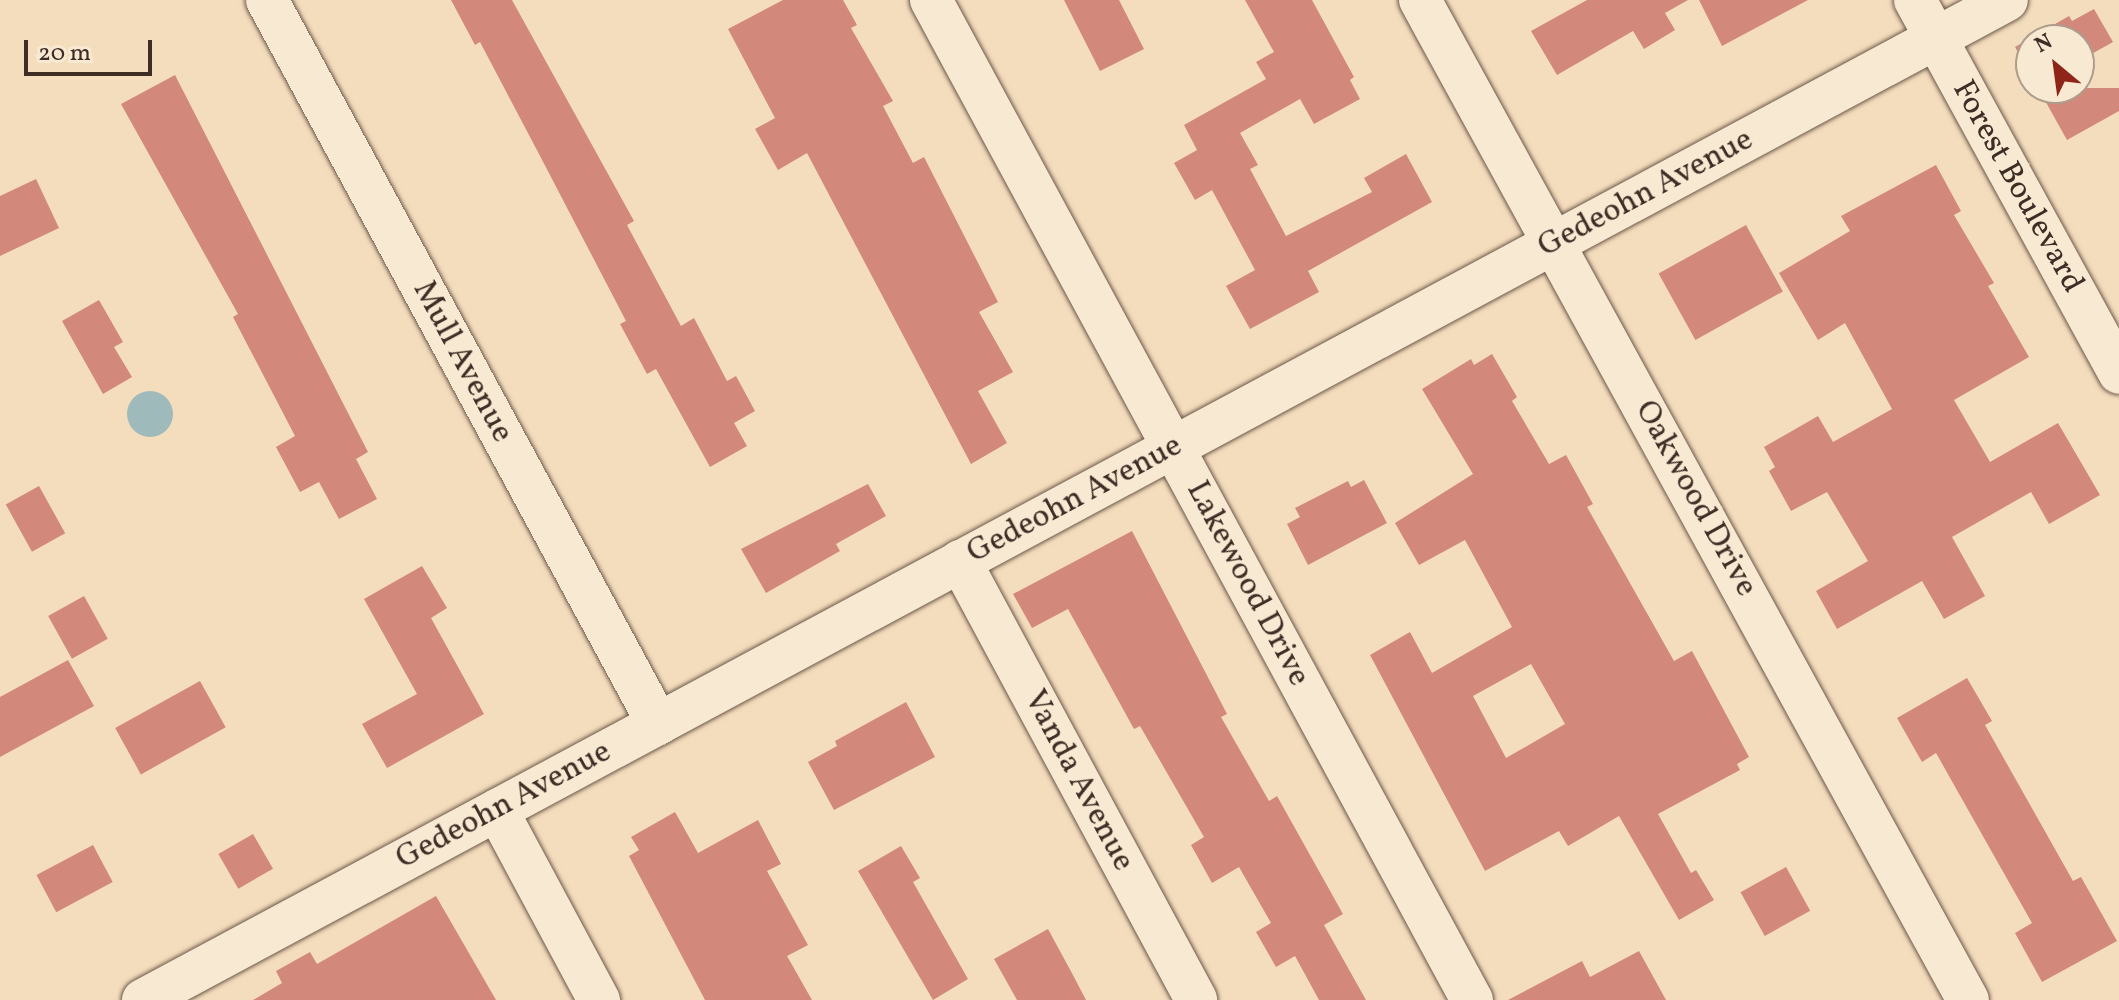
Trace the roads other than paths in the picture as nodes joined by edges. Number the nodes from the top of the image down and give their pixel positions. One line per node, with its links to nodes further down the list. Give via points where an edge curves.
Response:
1 (267, 0): 11 (street, Mull Avenue)
2 (931, 0): 9 (street, Lakewood Drive)
3 (1420, 0): 7 (street, Oakwood Drive)
4 (1915, 0): 6 (street, Forest Boulevard)
5 (2007, 0): 6 (street, Gedeohn Avenue)
6 (1936, 38): 7 (street, Gedeohn Avenue); 8 (street, Forest Boulevard)
7 (1555, 242): 9 (street, Gedeohn Avenue); 17 (street, Oakwood Drive)
8 (2119, 373)
9 (1174, 447): 10 (street, Gedeohn Avenue); 16 (street, Lakewood Drive)
10 (960, 561): 11 (street, Gedeohn Avenue); 15 (street, Vanda Avenue)
11 (658, 724): 12 (street, Gedeohn Avenue)
12 (497, 810): 13 (street, Gedeohn Avenue); 14 (street)
13 (143, 1000)
14 (599, 1000)
15 (1196, 1000)
16 (1472, 1000)
17 (1968, 1000)

